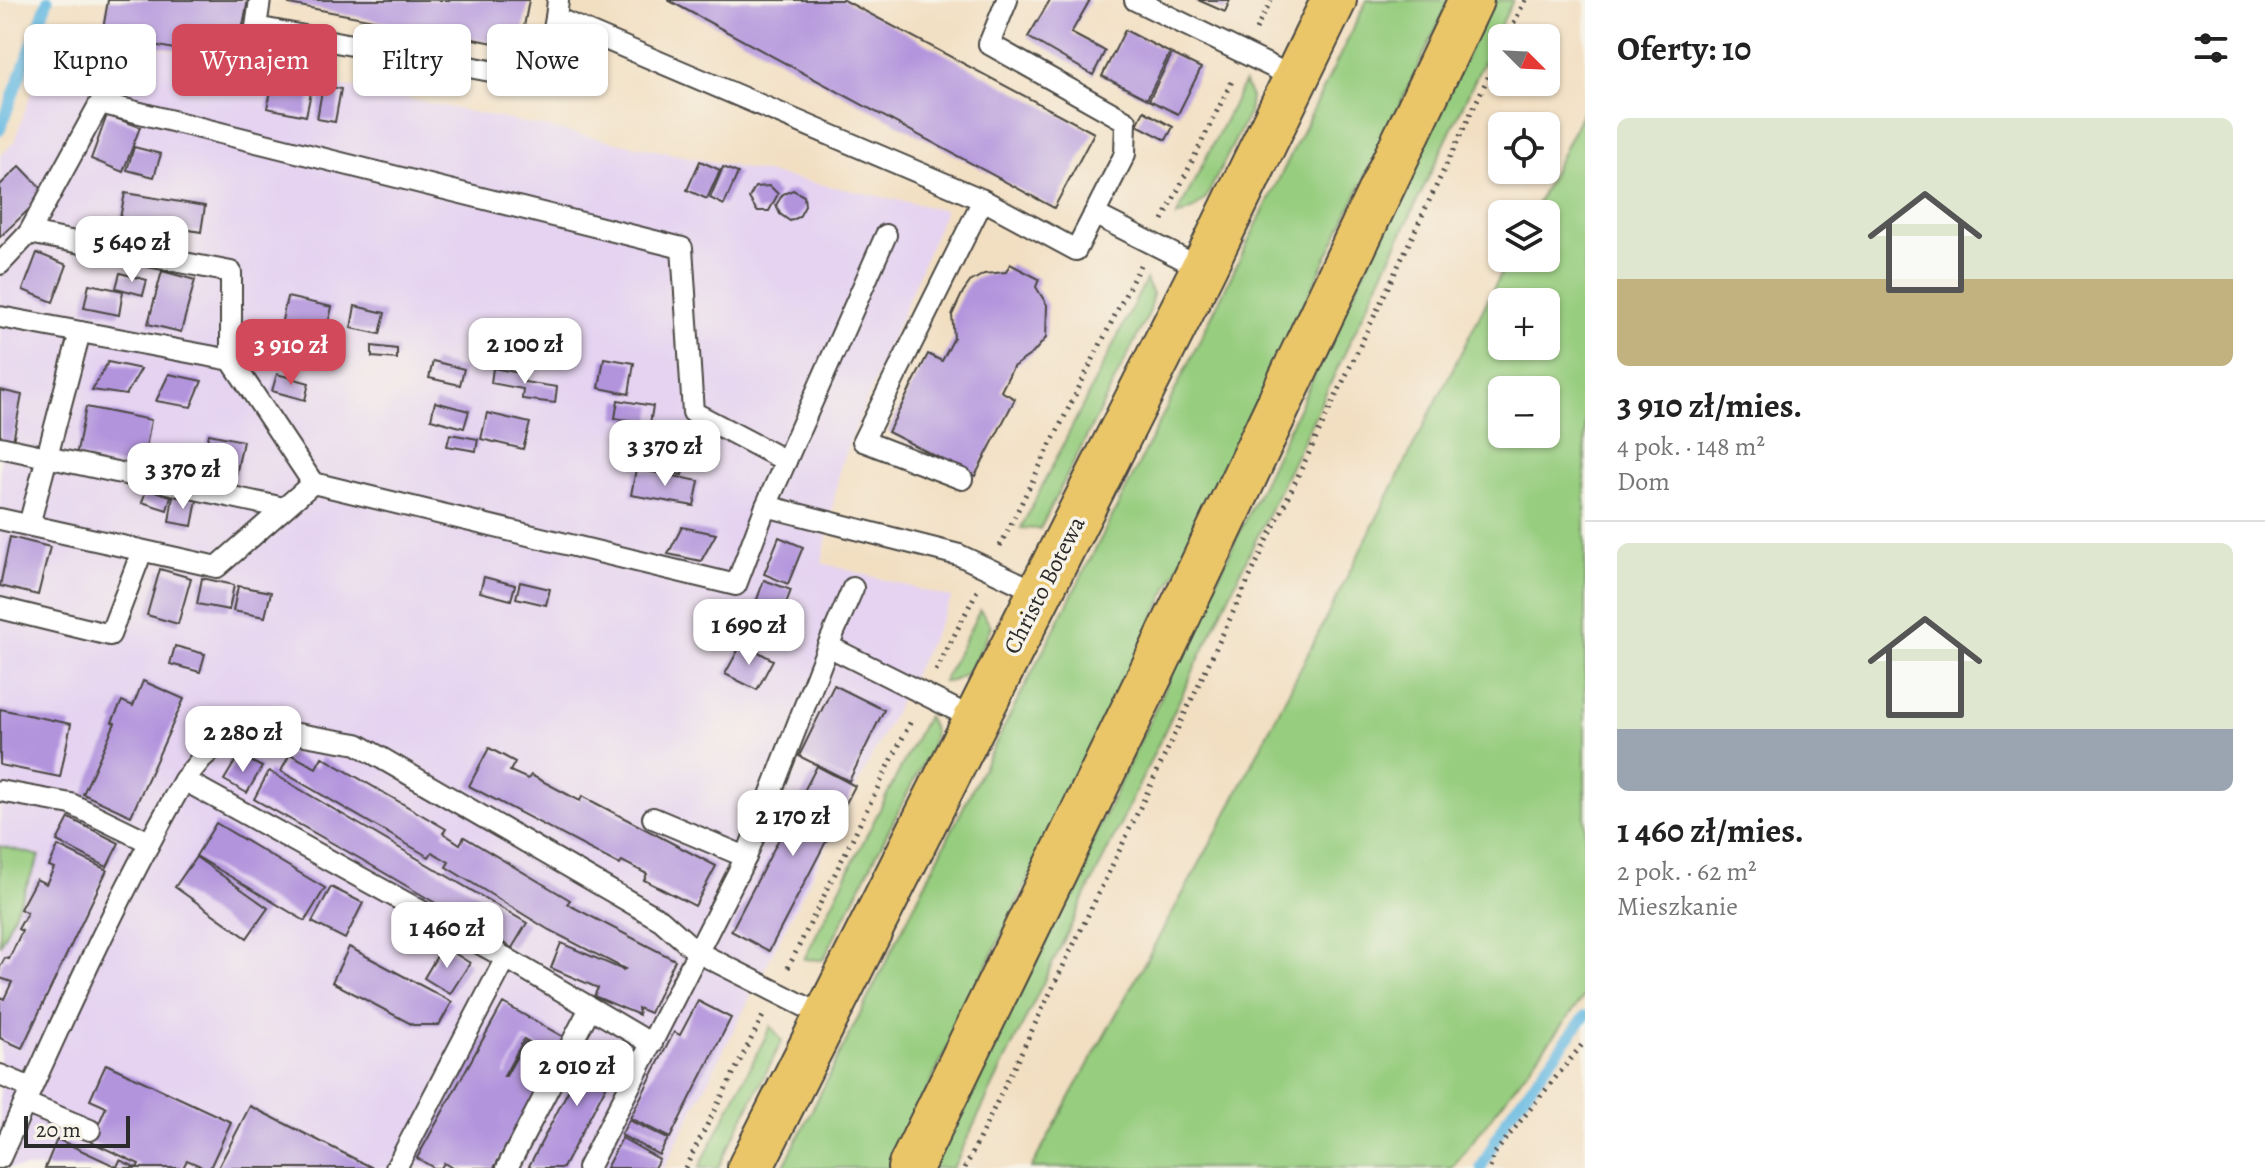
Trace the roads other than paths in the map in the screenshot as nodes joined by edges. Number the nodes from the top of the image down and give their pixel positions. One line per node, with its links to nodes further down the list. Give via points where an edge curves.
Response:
1 (260, 0): 6 (lane, via 256,27 544,81)
2 (1007, 0): 9 (lane, via 989,44 1126,121 1125,154)
3 (1135, 0): 7 (lane)
4 (1334, 0): 7 (main road, Christo Botewa)
5 (1471, 0): 50 (main road)
6 (557, 9): 8 (lane)
7 (1297, 79): 13 (main road, Christo Botewa)
8 (983, 200): 9 (lane, via 1076,250); 20 (lane, via 863,441)
9 (1094, 214): 13 (lane)
10 (29, 233): 12 (lane); 16 (lane, via 231,272); 19 (lane, via 100,103 682,248 693,412)
11 (886, 235): 19 (lane)
12 (0, 264)
13 (1203, 269): 28 (main road, Christo Botewa)
14 (0, 317): 15 (lane)
15 (80, 332): 16 (lane); 18 (lane)
16 (231, 360): 21 (lane)
17 (0, 447): 18 (lane)
18 (47, 458): 23 (lane); 25 (lane)
19 (786, 461): 22 (lane)
20 (962, 479)
21 (313, 483): 22 (lane, via 736,585); 23 (lane)
22 (766, 506): 28 (lane, via 959,555)
23 (284, 508): 26 (lane, via 217,567)
24 (0, 519): 25 (lane)
25 (29, 525): 26 (lane)
26 (142, 551): 29 (lane, via 110,635)
27 (853, 588): 30 (lane)
28 (1040, 593): 31 (main road, Christo Botewa)
29 (0, 608)
30 (828, 646): 31 (lane); 36 (lane)
31 (976, 720): 40 (main road, Christo Botewa)
32 (184, 780): 35 (lane); 37 (lane, via 220,742 257,727 357,744 661,920); 38 (lane)
33 (0, 791): 35 (lane, via 71,804)
34 (653, 818): 36 (lane)
35 (149, 842): 43 (lane)
36 (746, 857): 37 (lane)
37 (697, 952): 40 (lane); 41 (lane)
38 (506, 958): 39 (lane); 46 (lane)
39 (590, 1008): 41 (lane); 47 (lane)
40 (826, 1017): 49 (main road, Christo Botewa)
41 (652, 1044): 48 (lane)
42 (0, 1075): 43 (lane)
43 (28, 1096): 44 (lane); 45 (lane)
44 (90, 1130)
45 (0, 1158)
46 (396, 1168)
47 (507, 1168)
48 (588, 1168)
49 (750, 1168)
50 (910, 1168)

